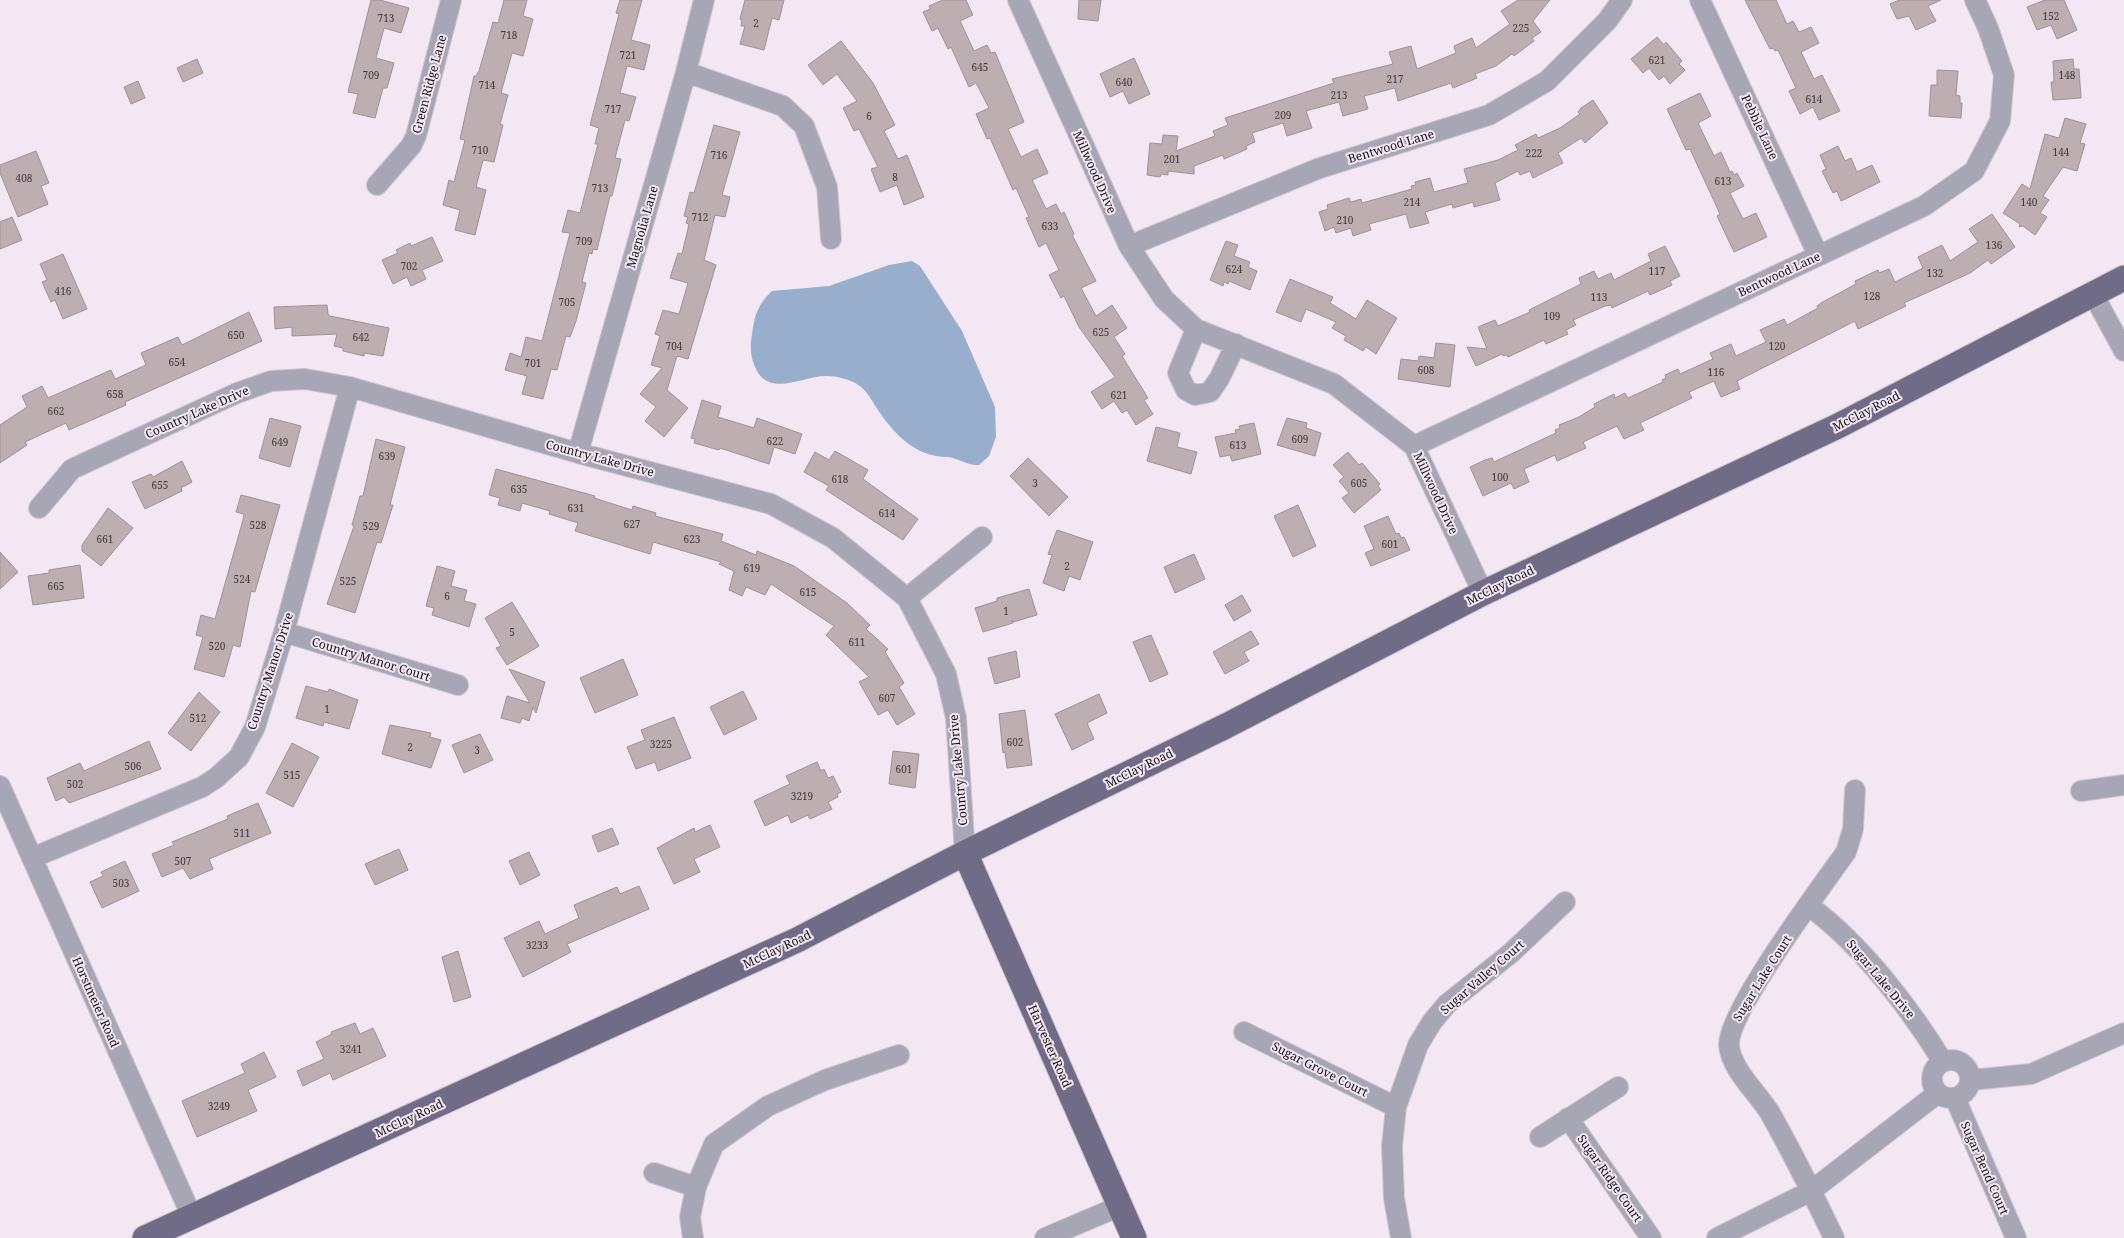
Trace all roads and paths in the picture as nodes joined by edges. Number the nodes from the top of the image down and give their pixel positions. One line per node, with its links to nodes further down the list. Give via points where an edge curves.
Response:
1 (451, 0): 8 (street, Green Ridge Lane, via 416,136)
2 (704, 0): 7 (street, Magnolia Lane)
3 (1018, 0): 10 (street, Millwood Drive)
4 (1622, 0): 10 (street, Bentwood Lane, via 1607,21 1547,81 1489,115 1320,168)
5 (1700, 0): 11 (street, Pebble Lane)
6 (1975, 0): 11 (street, Bentwood Lane, via 2004,75 2000,121 1974,171 1924,206)
7 (686, 72): 9 (street, via 783,106 804,126 827,187); 19 (street, Magnolia Lane)
8 (377, 185)
9 (831, 239)
10 (1129, 246): 14 (street, Millwood Drive, via 1164,298)
11 (1818, 255): 18 (street, Bentwood Lane)
12 (2124, 278): 13 (main road, McClay Road)
13 (2094, 296): 16 (street); 22 (main road, McClay Road, via 1838,426)
14 (1196, 329): 15 (street, Millwood Drive); 15 (street, via 1178,373 1186,390 1195,395 1210,392)
15 (1236, 344): 18 (street, Millwood Drive, via 1334,384)
16 (2124, 351)
17 (350, 388): 19 (street, Country Lake Drive); 20 (street, Country Lake Drive, via 305,379 271,381 237,393 72,469); 24 (street, Country Manor Drive)
18 (1414, 446): 22 (street, Millwood Drive)
19 (578, 453): 23 (street, Country Lake Drive, via 771,504 832,538)
20 (38, 508)
21 (982, 537): 23 (street)
22 (1483, 593): 30 (main road, McClay Road, via 1226,726)
23 (907, 598): 30 (street, Country Lake Drive, via 935,650 948,683 956,718)
24 (284, 632): 25 (street, Country Manor Court); 31 (street, Country Manor Drive, via 254,727 239,757 216,778 202,787)
25 (458, 685)
26 (2124, 785): 29 (street)
27 (0, 786): 31 (street, Horstmeier Road)
28 (1855, 790): 33 (street, Sugar Lake Court, via 1853,829 1846,852)
29 (2081, 791)
30 (965, 853): 47 (main road, Harvester Road); 48 (main road, McClay Road, via 797,940)
31 (32, 858): 48 (street, Horstmeier Road)
32 (1565, 902): 41 (street, Sugar Valley Court, via 1511,953 1446,1004 1418,1046)
33 (1808, 906): 37 (street, Sugar Lake Drive, via 1835,925 1892,991); 46 (street, Sugar Lake Court, via 1754,987 1731,1029 1729,1047 1738,1067 1769,1112)
34 (1244, 1032): 41 (street, Sugar Grove Court)
35 (2124, 1033): 38 (street, via 2031,1074)
36 (899, 1055): 45 (street, via 825,1080 768,1106 714,1144)
37 (1943, 1062): 38 (street, via 1952,1060 1964,1064); 40 (street, via 1935,1068 1934,1087)
38 (1971, 1080): 40 (street, via 1966,1092)
39 (1618, 1087): 42 (street)
40 (1947, 1096): 46 (street); 57 (street, Sugar Bend Court)
41 (1396, 1107): 53 (street, Sugar Valley Court, via 1392,1146 1394,1198)
42 (1568, 1118): 43 (street); 54 (street, Sugar Ridge Court)
43 (1540, 1137)
44 (654, 1173): 45 (street)
45 (696, 1187): 50 (street, via 690,1217)
46 (1811, 1191): 55 (street); 56 (street, Sugar Lake Court)
47 (1120, 1206): 51 (street); 52 (main road, Harvester Road)
48 (192, 1217): 49 (main road, McClay Road)
49 (144, 1238)
50 (693, 1238)
51 (1046, 1238)
52 (1134, 1238)
53 (1402, 1238)
54 (1651, 1238)
55 (1717, 1238)
56 (1834, 1238)
57 (2016, 1238)

